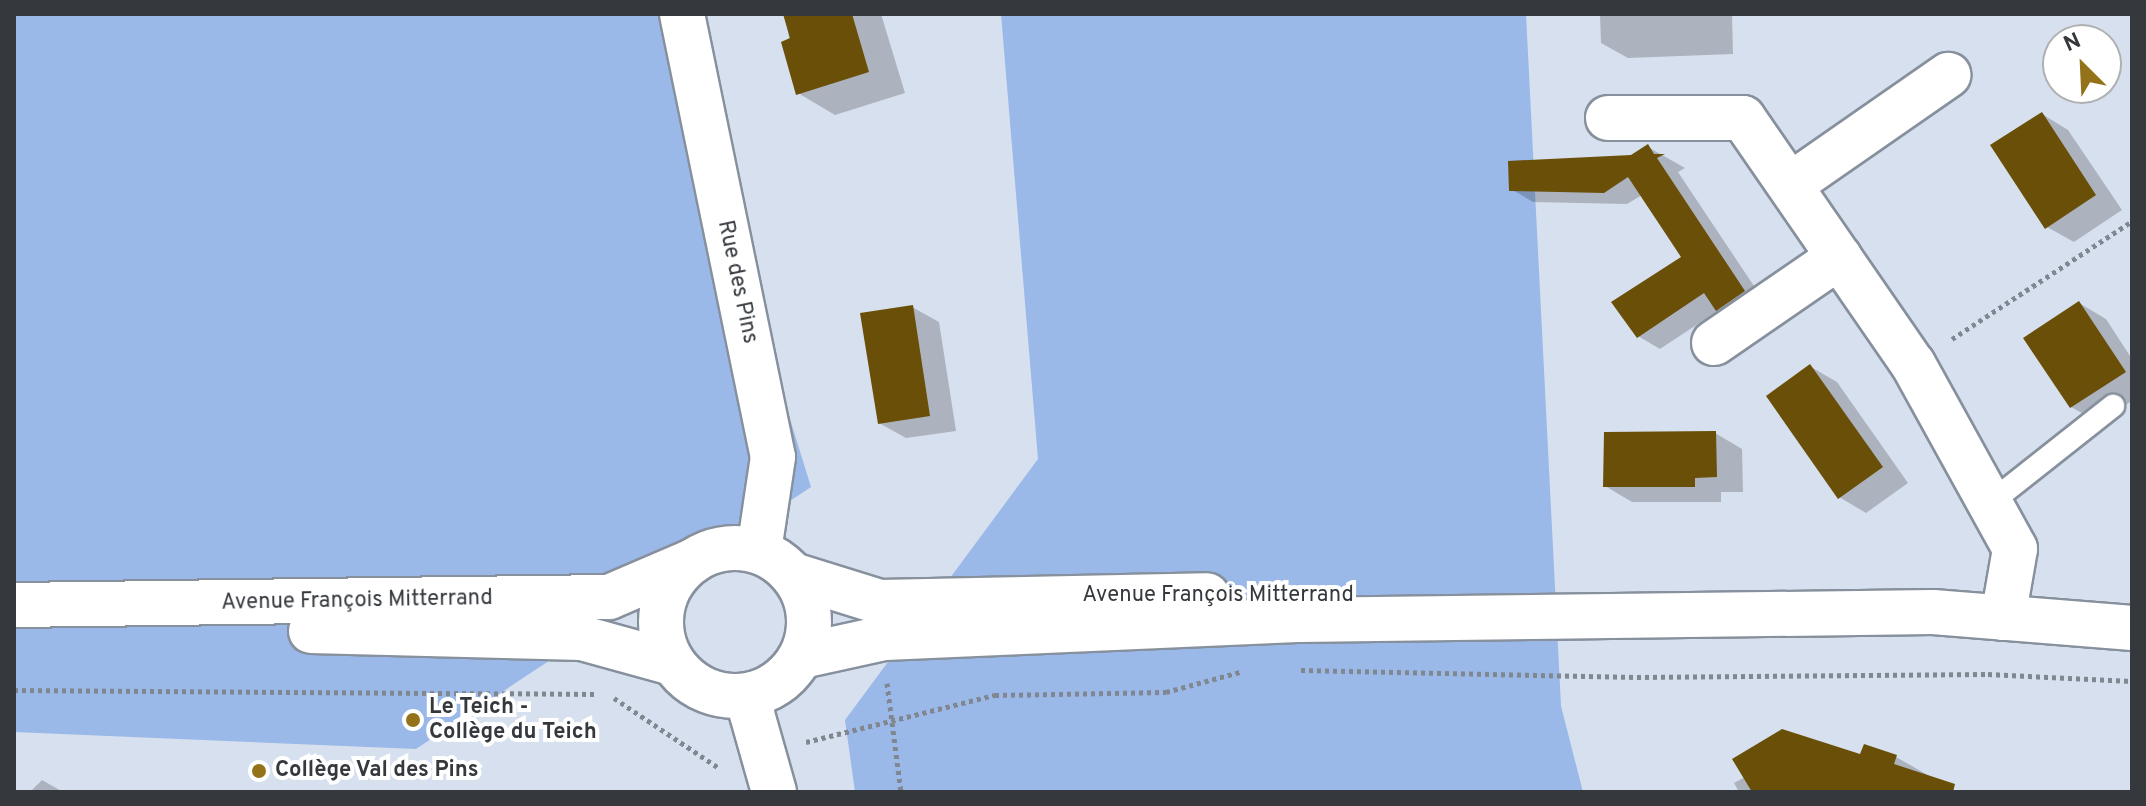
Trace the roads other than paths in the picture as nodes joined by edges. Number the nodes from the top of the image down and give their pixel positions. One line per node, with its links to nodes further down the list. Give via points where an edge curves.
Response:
1 (682, 14): 10 (main road, Rue des Pins, via 773,457)
2 (1948, 75): 4 (main road)
3 (1608, 118): 4 (main road, via 1743,118)
4 (1790, 185): 5 (main road)
5 (1839, 257): 6 (main road); 8 (main road, via 1913,364)
6 (1714, 343)
7 (2113, 406): 8 (lane)
8 (1990, 503): 13 (main road, via 2015,549)
9 (693, 561): 10 (main road, via 736,547); 11 (main road, Avenue François Mitterrand, via 609,597); 17 (main road, via 676,577 663,607 663,642)
10 (776, 563): 12 (main road, Avenue François Mitterrand, via 880,602 1304,592); 16 (main road, via 810,615)
11 (14, 605)
12 (1646, 614): 13 (main road, Avenue François Mitterrand, via 1933,612); 16 (main road, Avenue François Mitterrand, via 1298,620 900,638)
13 (2003, 618): 15 (main road, Avenue François Mitterrand)
14 (14, 619): 17 (main road, Avenue François Mitterrand, via 161,629 582,638)
15 (2132, 628)
16 (802, 656): 18 (main road, via 772,687)
17 (673, 663): 18 (main road, via 708,691)
18 (753, 694): 19 (main road)
19 (769, 777)

